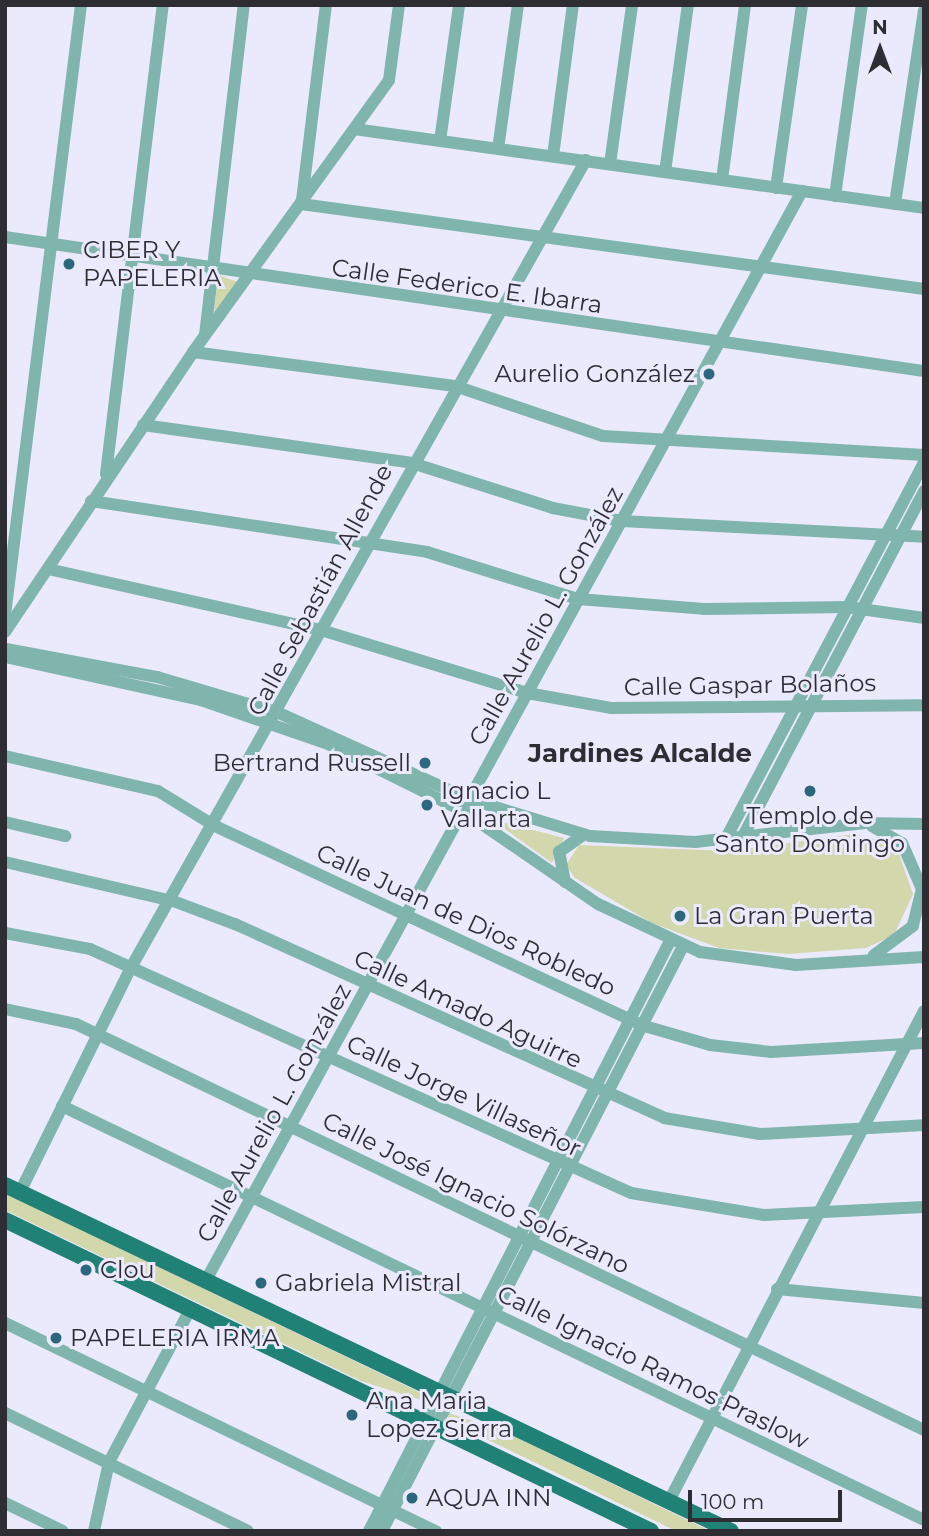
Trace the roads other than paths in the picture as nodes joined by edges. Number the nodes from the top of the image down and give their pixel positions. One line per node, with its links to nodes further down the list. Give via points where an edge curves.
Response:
1 (81, 5): 31 (street)
2 (163, 5): 32 (street)
3 (244, 5): 33 (street)
4 (326, 5): 26 (street)
5 (399, 5): 15 (street, via 389,80)
6 (459, 5): 16 (street)
7 (517, 5): 17 (street)
8 (573, 5): 18 (street)
9 (632, 5): 20 (street)
10 (688, 5): 21 (street)
11 (745, 5): 22 (street)
12 (802, 5): 23 (street)
13 (862, 5): 25 (street)
14 (924, 11): 27 (street)
15 (354, 129): 16 (street); 26 (street)
16 (440, 141): 17 (street)
17 (498, 149): 18 (street)
18 (552, 156): 19 (street)
19 (586, 160): 20 (street); 30 (street, Calle Sebastián Allende)
20 (610, 164): 21 (street)
21 (665, 172): 22 (street)
22 (722, 180): 23 (street)
23 (776, 188): 24 (street)
24 (802, 191): 25 (street); 34 (street, Calle Aurelio L. González)
25 (835, 196): 27 (street)
26 (302, 204): 30 (street); 35 (street)
27 (895, 204): 28 (street)
28 (924, 208)
29 (5, 237): 31 (street, Calle Federico E. Ibarra)
30 (543, 237): 34 (street); 37 (street, Calle Sebastián Allende)
31 (52, 243): 32 (street, Calle Federico E. Ibarra); 60 (street)
32 (133, 254): 33 (street, Calle Federico E. Ibarra); 48 (street)
33 (213, 265): 35 (street, Calle Federico E. Ibarra); 38 (street)
34 (761, 266): 36 (street); 39 (street, Calle Aurelio L. González)
35 (250, 274): 37 (street, Calle Federico E. Ibarra); 38 (street)
36 (924, 289)
37 (499, 313): 39 (street, Calle Federico E. Ibarra); 42 (street, Calle Sebastián Allende)
38 (204, 337): 40 (street)
39 (719, 342): 41 (street, Calle Federico E. Ibarra); 44 (street, Calle Aurelio L. González)
40 (193, 352): 42 (street); 43 (street)
41 (924, 371)
42 (455, 386): 44 (street, via 603,436); 46 (street, Calle Sebastián Allende)
43 (143, 425): 46 (street); 48 (street)
44 (664, 443): 45 (street); 51 (street, Calle Aurelio L. González)
45 (924, 455)
46 (412, 463): 51 (street, via 553,508); 55 (street, Calle Sebastián Allende)
47 (924, 463): 52 (street)
48 (106, 478): 50 (street)
49 (924, 491): 53 (street)
50 (91, 501): 55 (street); 56 (street)
51 (622, 521): 52 (street); 57 (street, Calle Aurelio L. González)
52 (886, 532): 53 (street); 58 (street)
53 (900, 534): 54 (street); 58 (street)
54 (924, 537)
55 (366, 541): 57 (street, via 427,552); 61 (street, Calle Sebastián Allende)
56 (48, 569): 60 (street); 61 (street, Calle Gaspar Bolaños)
57 (578, 598): 58 (street, via 704,609); 64 (street, Calle Aurelio L. González)
58 (854, 608): 59 (street); 66 (street); 67 (street)
59 (924, 618)
60 (6, 625)
61 (321, 631): 64 (street, Calle Gaspar Bolaños); 68 (street, Calle Sebastián Allende)
62 (5, 649): 68 (street, via 157,677)
63 (5, 657): 68 (street)
64 (527, 693): 67 (street, Calle Gaspar Bolaños, via 611,708); 70 (street, Calle Aurelio L. González)
65 (924, 705): 66 (street, Calle Gaspar Bolaños)
66 (809, 706): 67 (street, Calle Gaspar Bolaños); 77 (street)
67 (794, 707): 78 (street)
68 (276, 718): 70 (street); 74 (street, Calle Sebastián Allende)
69 (5, 756): 74 (street, Calle Juan de Dios Robledo, via 158,791)
70 (466, 805): 76 (street); 80 (street); 82 (street, Calle Aurelio L. González)
71 (5, 822): 75 (street)
72 (865, 823): 73 (street); 77 (street); 86 (street, via 902,844 922,889 919,915 905,936)
73 (924, 824)
74 (215, 826): 81 (street, Calle Sebastián Allende); 82 (street, Calle Juan de Dios Robledo)
75 (65, 836)
76 (590, 836): 78 (street); 80 (street, via 569,839 559,852)
77 (742, 838): 78 (street)
78 (725, 840)
79 (5, 862): 81 (street, Calle Amado Aguirre)
80 (566, 884): 84 (street)
81 (173, 901): 87 (street, Calle Sebastián Allende); 88 (street, Calle Amado Aguirre)
82 (407, 913): 88 (street, Calle Aurelio L. González); 91 (street, Calle Juan de Dios Robledo)
83 (5, 933): 87 (street, Calle Jorge Villaseñor, via 90,948)
84 (677, 944): 86 (street, via 761,964); 91 (street)
85 (924, 957): 86 (street)
86 (867, 958)
87 (129, 971): 92 (street, Calle Sebastián Allende); 95 (street, Calle Jorge Villaseñor)
88 (368, 985): 95 (street, Calle Aurelio L. González); 96 (street, Calle Amado Aguirre)
89 (5, 1009): 92 (street, Calle José Ignacio Solórzano, via 56,1017)
90 (924, 1011): 93 (street)
91 (635, 1023): 93 (street, Calle Juan de Dios Robledo, via 710,1045 771,1052); 96 (street)
92 (97, 1034): 97 (street, Calle Sebastián Allende); 99 (street, Calle José Ignacio Solórzano)
93 (907, 1042): 94 (street, Calle Juan de Dios Robledo); 100 (street)
94 (924, 1043)
95 (329, 1055): 99 (street, Calle Aurelio L. González); 101 (street, Calle Jorge Villaseñor)
96 (599, 1094): 100 (street, Calle Amado Aguirre, via 664,1118 732,1132); 101 (street)
97 (62, 1106): 103 (street, Calle Sebastián Allende); 104 (street, Calle Ignacio Ramos Praslow)
98 (924, 1125): 100 (street, Calle Amado Aguirre)
99 (290, 1127): 104 (street, Calle Aurelio L. González); 108 (street, Calle José Ignacio Solórzano)
100 (861, 1128): 106 (street)
101 (561, 1166): 106 (street, Calle Jorge Villaseñor, via 688,1207); 108 (street)
102 (5, 1185): 103 (main road)
103 (20, 1192): 109 (main road)
104 (250, 1200): 109 (street, Calle Aurelio L. González); 113 (street, Calle Ignacio Ramos Praslow)
105 (924, 1207): 106 (street, Calle Jorge Villaseñor)
106 (817, 1215): 110 (street)
107 (5, 1220): 112 (main road)
108 (524, 1239): 113 (street); 115 (street, Calle José Ignacio Solórzano)
109 (205, 1282): 117 (main road)
110 (777, 1289): 111 (street); 115 (street)
111 (924, 1303)
112 (191, 1308): 116 (street); 120 (main road)
113 (488, 1311): 117 (street); 119 (street, Calle Ignacio Ramos Praslow)
114 (5, 1324): 116 (street)
115 (748, 1346): 119 (street); 121 (street, Calle José Ignacio Solórzano)
116 (146, 1391): 122 (street); 125 (street)
117 (443, 1397): 120 (street); 123 (main road)
118 (5, 1413): 122 (street)
119 (712, 1419): 123 (street); 126 (street, Calle Ignacio Ramos Praslow)
120 (430, 1423): 125 (street); 133 (main road)
121 (924, 1430)
122 (109, 1462): 128 (street); 129 (street)
123 (670, 1501): 134 (main road)
124 (5, 1503): 127 (street)
125 (387, 1507): 130 (street); 131 (street); 132 (street)
126 (924, 1520)
127 (63, 1531)
128 (94, 1531)
129 (248, 1531)
130 (369, 1531)
131 (382, 1531)
132 (436, 1531)
133 (651, 1531)
134 (731, 1531)

